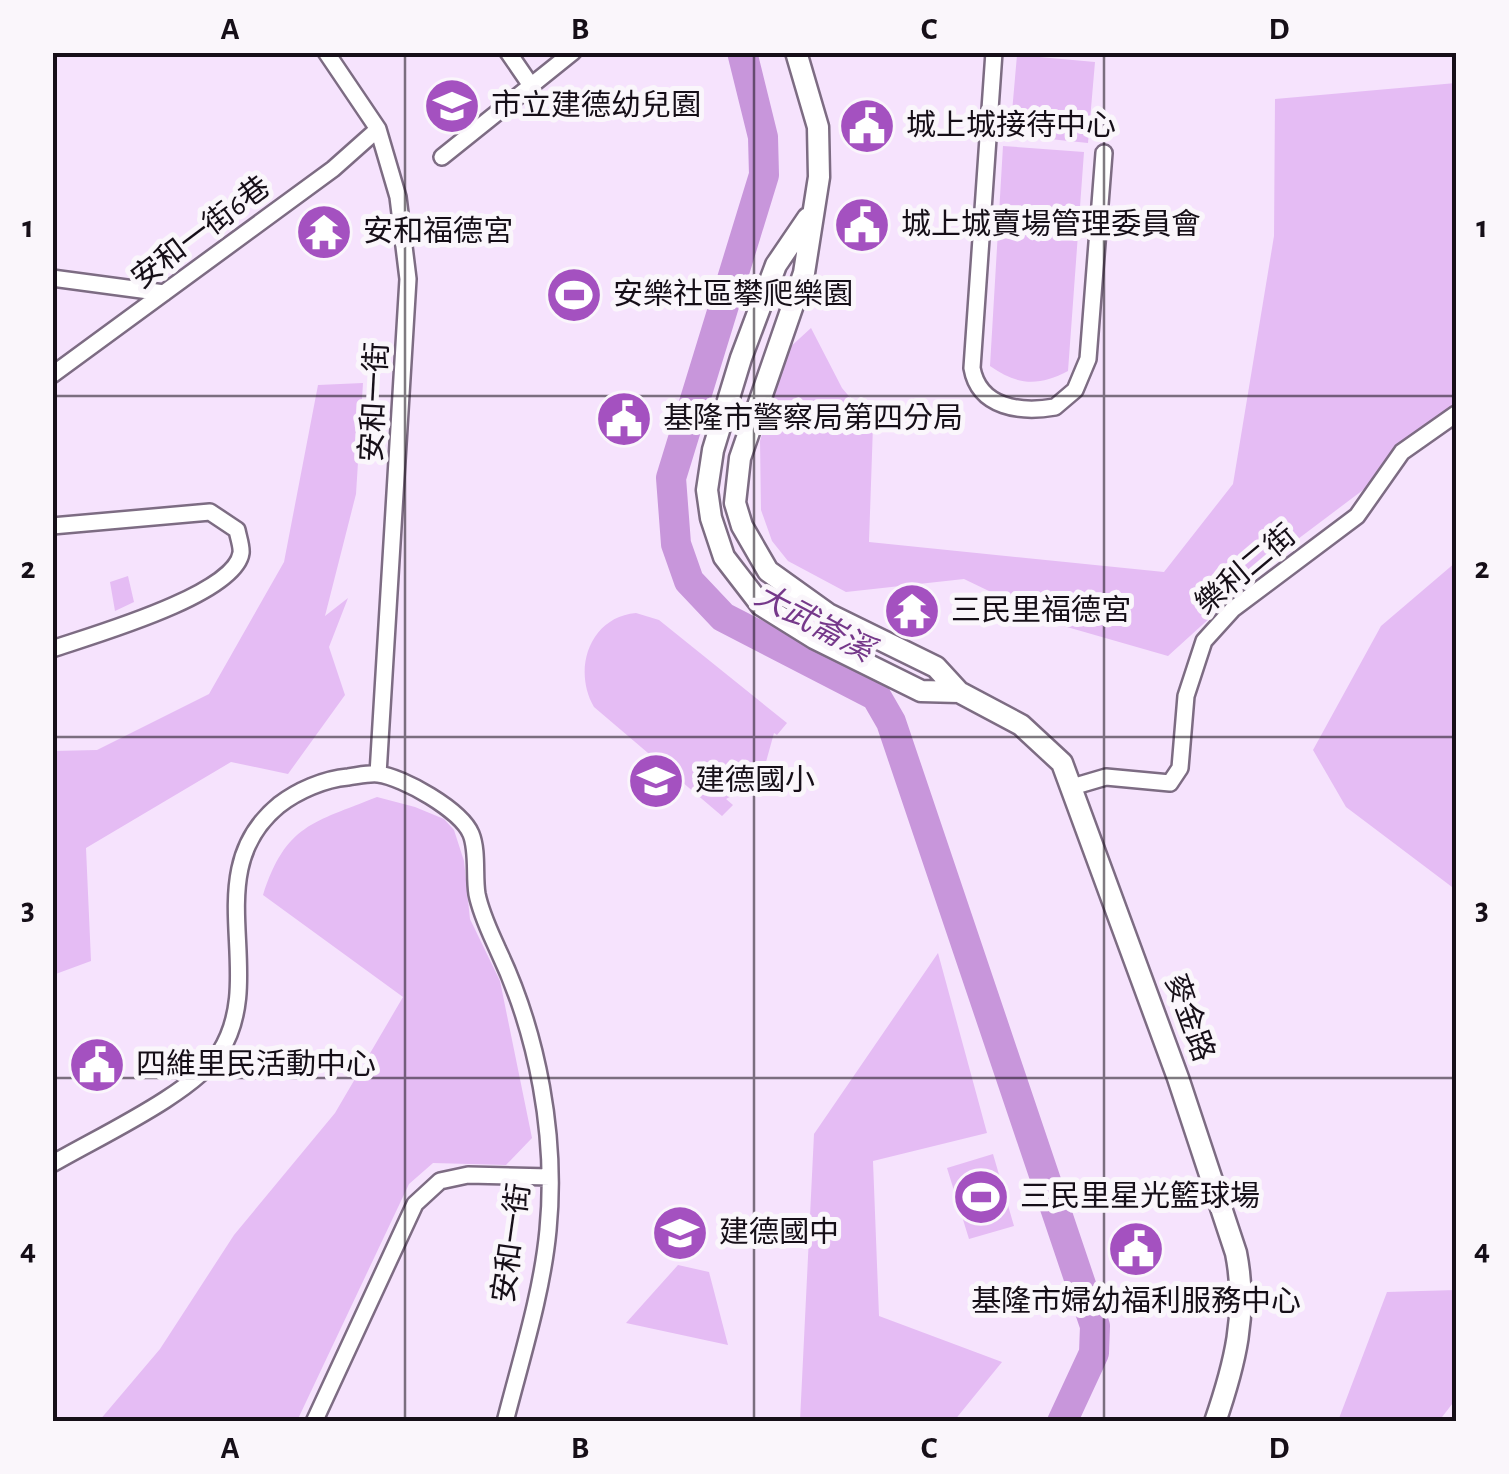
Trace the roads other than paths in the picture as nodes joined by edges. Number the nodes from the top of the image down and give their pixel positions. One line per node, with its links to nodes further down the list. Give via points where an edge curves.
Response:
1 (326, 52): 7 (street, 安和一街)
2 (508, 52): 6 (street)
3 (574, 52): 6 (street)
4 (796, 52): 10 (street, 麥金路, via 818,127)
5 (994, 52): 8 (street, via 972,368 982,392 1008,408 1056,407 1082,378)
6 (532, 86): 9 (street)
7 (378, 130): 12 (street, 安和一街6巷); 20 (street, 安和一街, via 398,197 408,279)
8 (1104, 154)
9 (442, 158)
10 (812, 212): 13 (street, 麥金路, via 776,264); 14 (street, 麥金路, via 804,272)
11 (52, 278): 12 (street)
12 (164, 293): 15 (street, 安和一街6巷)
13 (741, 358): 14 (street); 19 (street, 麥金路, via 707,490 724,557 761,605 814,638 921,691)
14 (770, 368): 19 (street, 麥金路, via 740,458 735,503 749,542 768,570 828,614 936,667)
15 (52, 375)
16 (1456, 414): 21 (street, 樂利二街, via 1402,452 1357,516 1233,609 1204,641 1186,696 1180,768 1170,783 1106,777)
17 (52, 526): 18 (street, via 210,512 237,530 241,553 232,571 199,592)
18 (52, 649)
19 (958, 692): 21 (street, 麥金路, via 1043,741)
20 (378, 774): 22 (street, via 336,778 291,796 257,823 239,865 237,994 233,1027 219,1054 197,1080); 23 (street, 安和一街, via 434,798 471,834 484,920 529,1031)
21 (1072, 786): 26 (street, 麥金路, via 1236,1253 1240,1334)
22 (52, 1164)
23 (550, 1177): 24 (street, via 468,1175 440,1182 414,1204); 25 (street, 安和一街, via 548,1231)
24 (314, 1422)
25 (505, 1422)
26 (1215, 1422)

